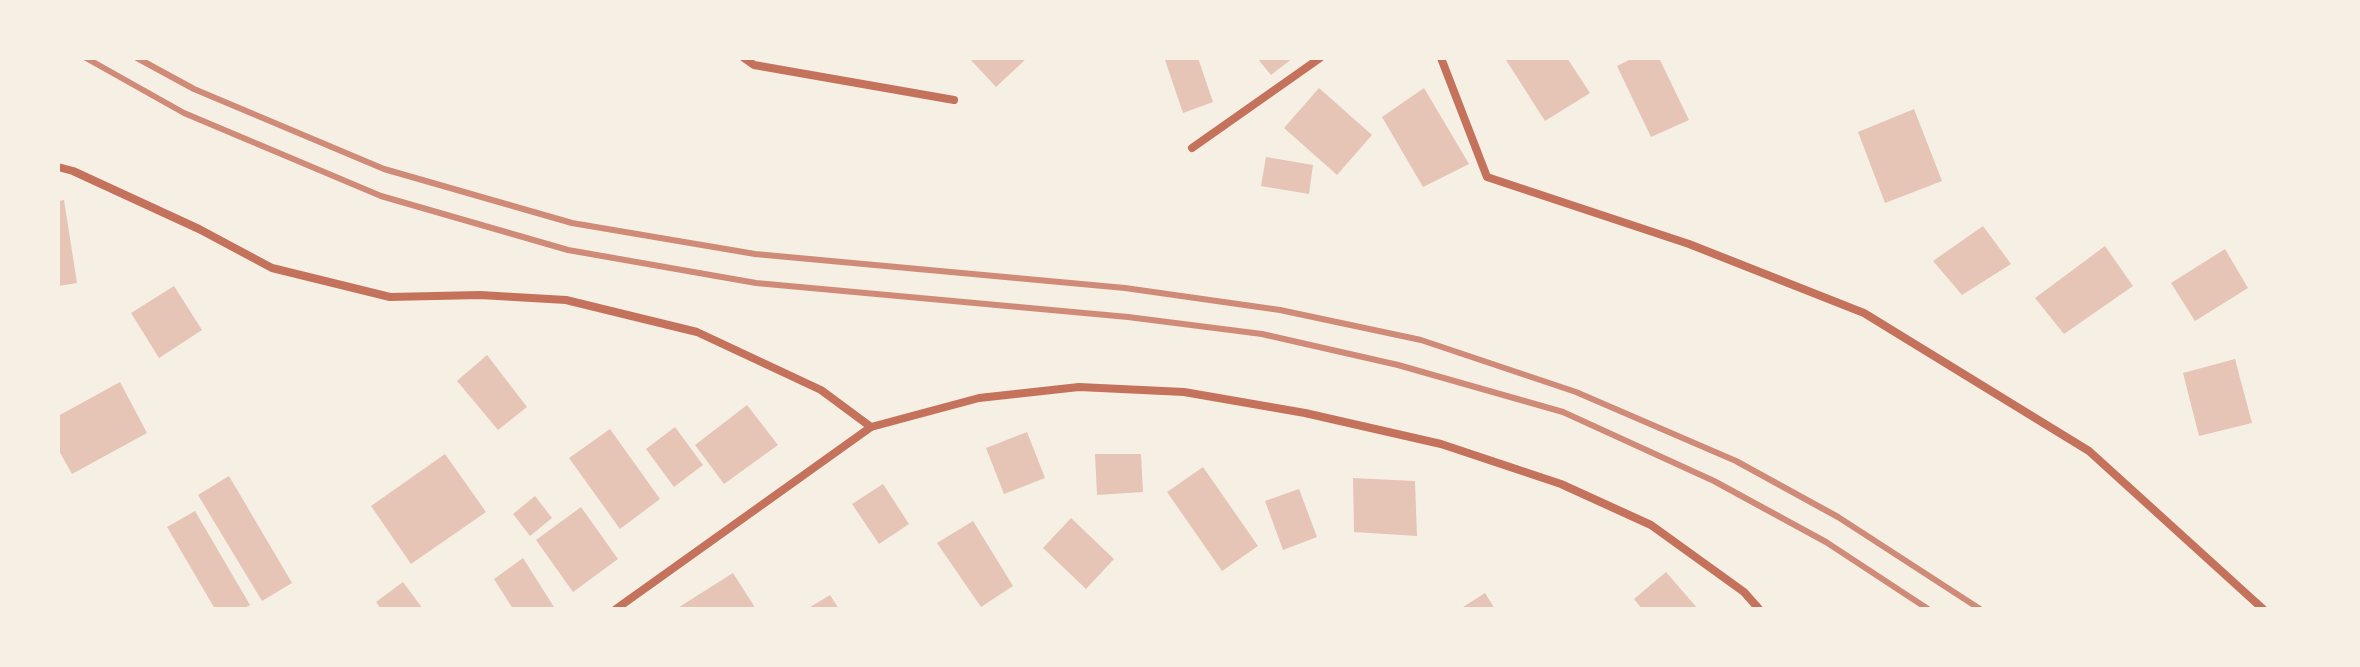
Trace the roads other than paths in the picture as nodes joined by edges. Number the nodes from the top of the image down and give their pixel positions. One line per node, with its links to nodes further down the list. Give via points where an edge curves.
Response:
1 (744, 58): 4 (street, via 754,65)
2 (1320, 58): 5 (street)
3 (1441, 58): 10 (street, via 1487,177 1689,244 1864,313 2089,451)
4 (954, 100)
5 (1192, 148)
6 (58, 167): 7 (street, via 199,229 272,268 390,297 566,300 697,332 821,390)
7 (871, 427): 8 (street); 9 (street, via 979,398 1079,387 1184,392 1305,413 1441,444 1561,484 1651,525 1744,592)
8 (616, 609)
9 (1759, 609)
10 (2263, 609)

